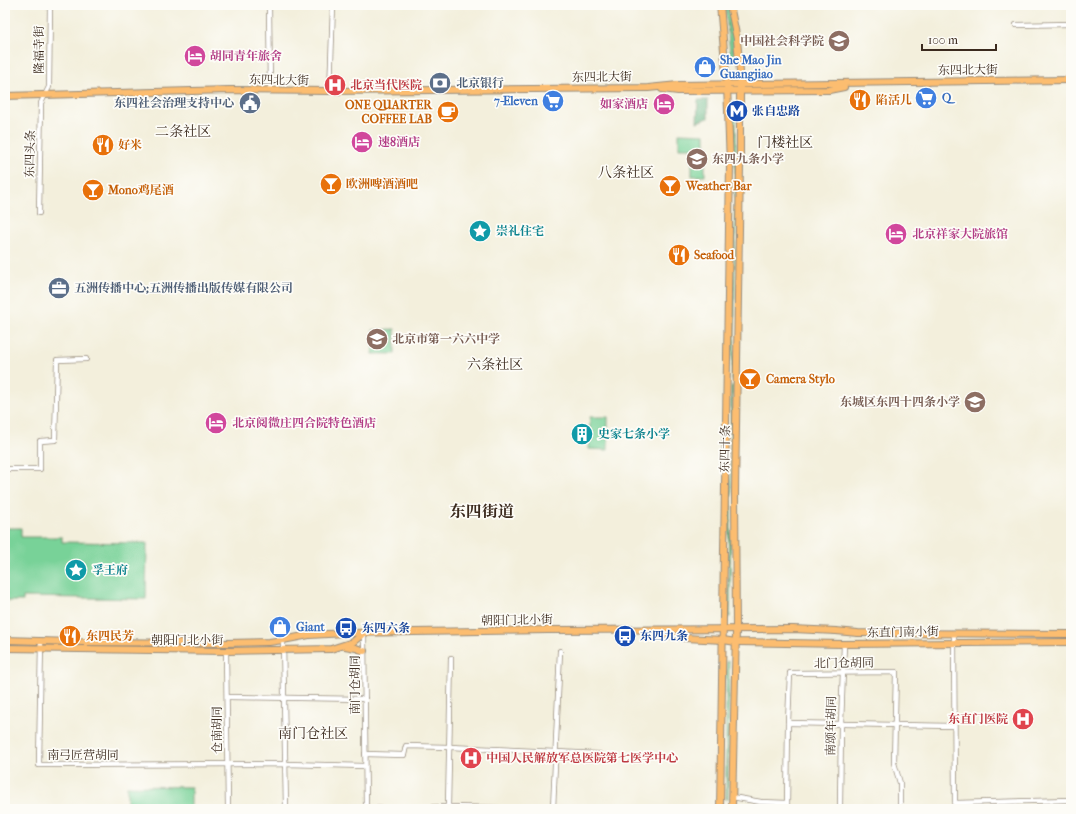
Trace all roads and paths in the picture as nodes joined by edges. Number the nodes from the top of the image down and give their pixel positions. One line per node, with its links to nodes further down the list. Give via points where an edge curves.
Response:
1 (50, 5): 13 (street, 隆福寺街, via 49,87)
2 (269, 5): 11 (street)
3 (333, 5): 12 (street)
4 (720, 5): 10 (main road)
5 (730, 5): 9 (main road, via 737,39)
6 (1071, 24): 7 (street)
7 (1016, 25)
8 (1071, 80): 9 (main road, 东四北大街)
9 (740, 87): 10 (main road, 东四北大街); 20 (main road, 东四十条, via 735,493)
10 (727, 88): 12 (main road, 东四北大街, via 678,85 648,88); 19 (main road, 东四十条, via 730,164)
11 (270, 91): 12 (main road, 东四北大街); 13 (main road, 东四北大街, via 154,91)
12 (330, 91)
13 (45, 95): 14 (main road, 东四北大街); 15 (street, 东四头条, via 41,103)
14 (5, 96)
15 (39, 213)
16 (86, 359): 17 (street, via 57,360 55,440 40,441 40,469)
17 (5, 469)
18 (646, 630): 19 (main road, 朝阳门北小街); 21 (main road, 朝阳门北小街); 26 (main road, 朝阳门北小街, via 685,638)
19 (723, 630): 20 (main road, 东直门南小街); 26 (main road, 东四十条)
20 (736, 630): 22 (main road, 东直门南小街); 28 (main road, 东四十条)
21 (364, 633): 25 (main road, 朝阳门北小街, via 309,635); 32 (main road, 朝阳门北小街); 37 (street, 南门仓胡同)
22 (954, 633): 23 (main road, 东直门南小街); 29 (street)
23 (1071, 634)
24 (5, 640): 27 (main road, 朝阳门北小街)
25 (283, 640): 27 (main road, 朝阳门北小街, via 226,643); 35 (street)
26 (723, 640): 28 (main road, 朝阳门北小街); 66 (main road, 东四十条)
27 (41, 641): 34 (street, 南弓匠营胡同)
28 (736, 642): 31 (main road, 东直门南小街); 55 (main road, 东四十条)
29 (953, 642): 30 (main road, 东直门南小街); 31 (main road, 东直门南小街); 47 (street)
30 (1071, 642)
31 (844, 644): 40 (street, 南颂年胡同)
32 (343, 646): 35 (main road, 朝阳门北小街); 37 (main road)
33 (5, 648): 34 (main road, 朝阳门北小街)
34 (40, 648): 36 (main road, 朝阳门北小街); 53 (street, 南弓匠营胡同, via 39,765)
35 (284, 650): 36 (main road, 朝阳门北小街); 42 (street)
36 (226, 651): 41 (street, 仓南胡同)
37 (364, 651): 43 (street, 南门仓胡同)
38 (560, 651): 49 (street)
39 (451, 658): 48 (street)
40 (842, 673): 44 (street, 北门仓胡同, via 790,673); 45 (street, 南颂年胡同); 46 (street, 北门仓胡同, via 896,672)
41 (227, 697): 42 (street); 53 (street, 仓南胡同)
42 (285, 698): 43 (street); 52 (street)
43 (365, 699): 50 (street, 南门仓胡同)
44 (788, 723): 45 (street); 57 (street, 北门仓胡同)
45 (841, 724): 46 (street); 69 (street, 南颂年胡同)
46 (896, 726): 47 (street); 70 (street, 北门仓胡同, via 894,763 900,783)
47 (954, 726): 58 (street)
48 (450, 747): 49 (street); 50 (street, via 406,746 404,755); 60 (street)
49 (555, 752): 51 (street); 64 (street)
50 (365, 754): 54 (street, 南门仓胡同)
51 (599, 754)
52 (286, 764): 53 (street); 54 (street); 62 (street)
53 (227, 766): 61 (street, 仓南胡同)
54 (365, 766): 63 (street, 南门仓胡同)
55 (732, 797): 57 (street); 67 (main road, 东四十条)
56 (1071, 800): 58 (street)
57 (786, 803): 68 (street, 北门仓胡同)
58 (955, 806)
59 (405, 808): 60 (street); 63 (street)
60 (448, 808): 64 (street)
61 (228, 809)
62 (286, 809)
63 (367, 809)
64 (553, 809): 65 (street)
65 (567, 809)
66 (720, 809)
67 (732, 809)
68 (786, 809)
69 (840, 809)
70 (900, 809)

